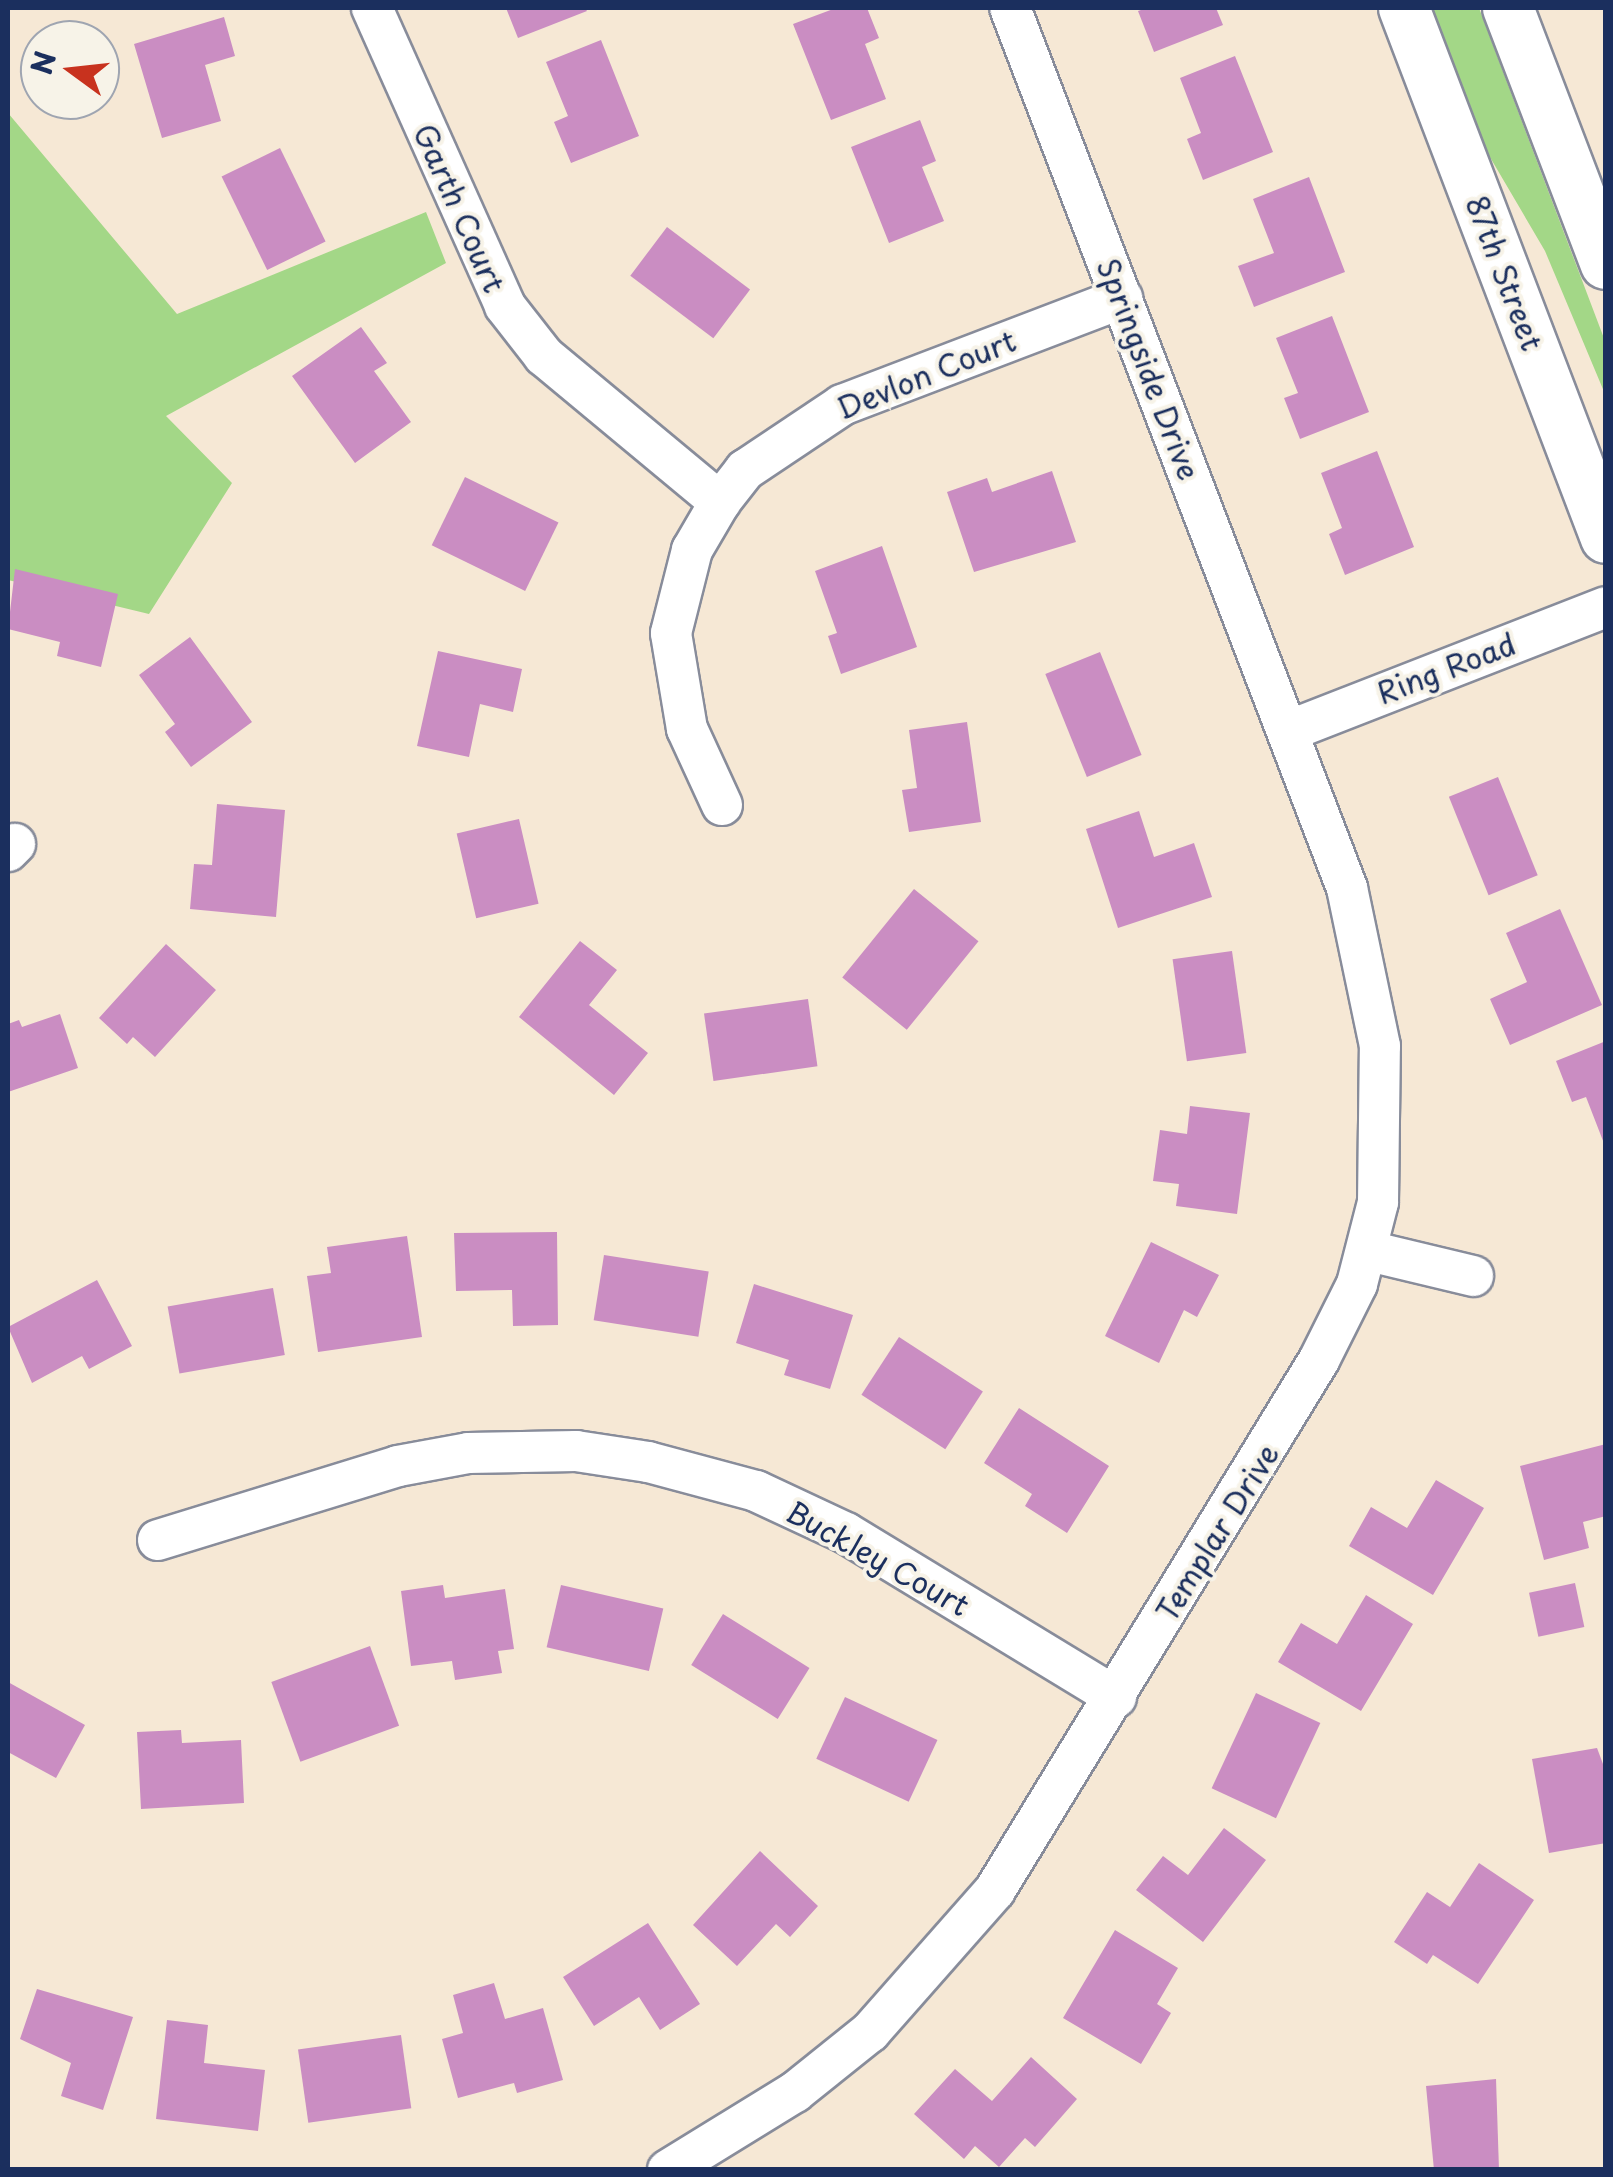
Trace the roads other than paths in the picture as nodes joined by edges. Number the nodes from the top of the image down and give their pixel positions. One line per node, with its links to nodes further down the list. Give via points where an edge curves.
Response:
1 (372, 8): 7 (street, Garth Court, via 505,306 544,356)
2 (1010, 8): 6 (street, Springside Drive)
3 (1404, 8): 8 (street, 87th Street)
4 (1508, 8): 5 (street)
5 (1606, 264)
6 (1122, 298): 7 (street, Devlon Court, via 842,405 745,470); 10 (street, Springside Drive)
7 (720, 502): 11 (street, Devlon Court, via 692,550 671,633 687,730)
8 (1606, 538)
9 (1606, 607): 10 (street, Ring Road)
10 (1288, 731): 12 (street, Templar Drive, via 1347,888 1372,986 1383,1108)
11 (722, 805)
12 (1369, 1252): 13 (street); 15 (street, Templar Drive, via 1303,1390)
13 (1474, 1276)
14 (158, 1540): 15 (street, Buckley Court, via 398,1466 468,1453 526,1449 648,1462 756,1491 846,1533)
15 (1116, 1697): 16 (street, Templar Drive, via 995,1890 903,2001 795,2092)
16 (668, 2170)

